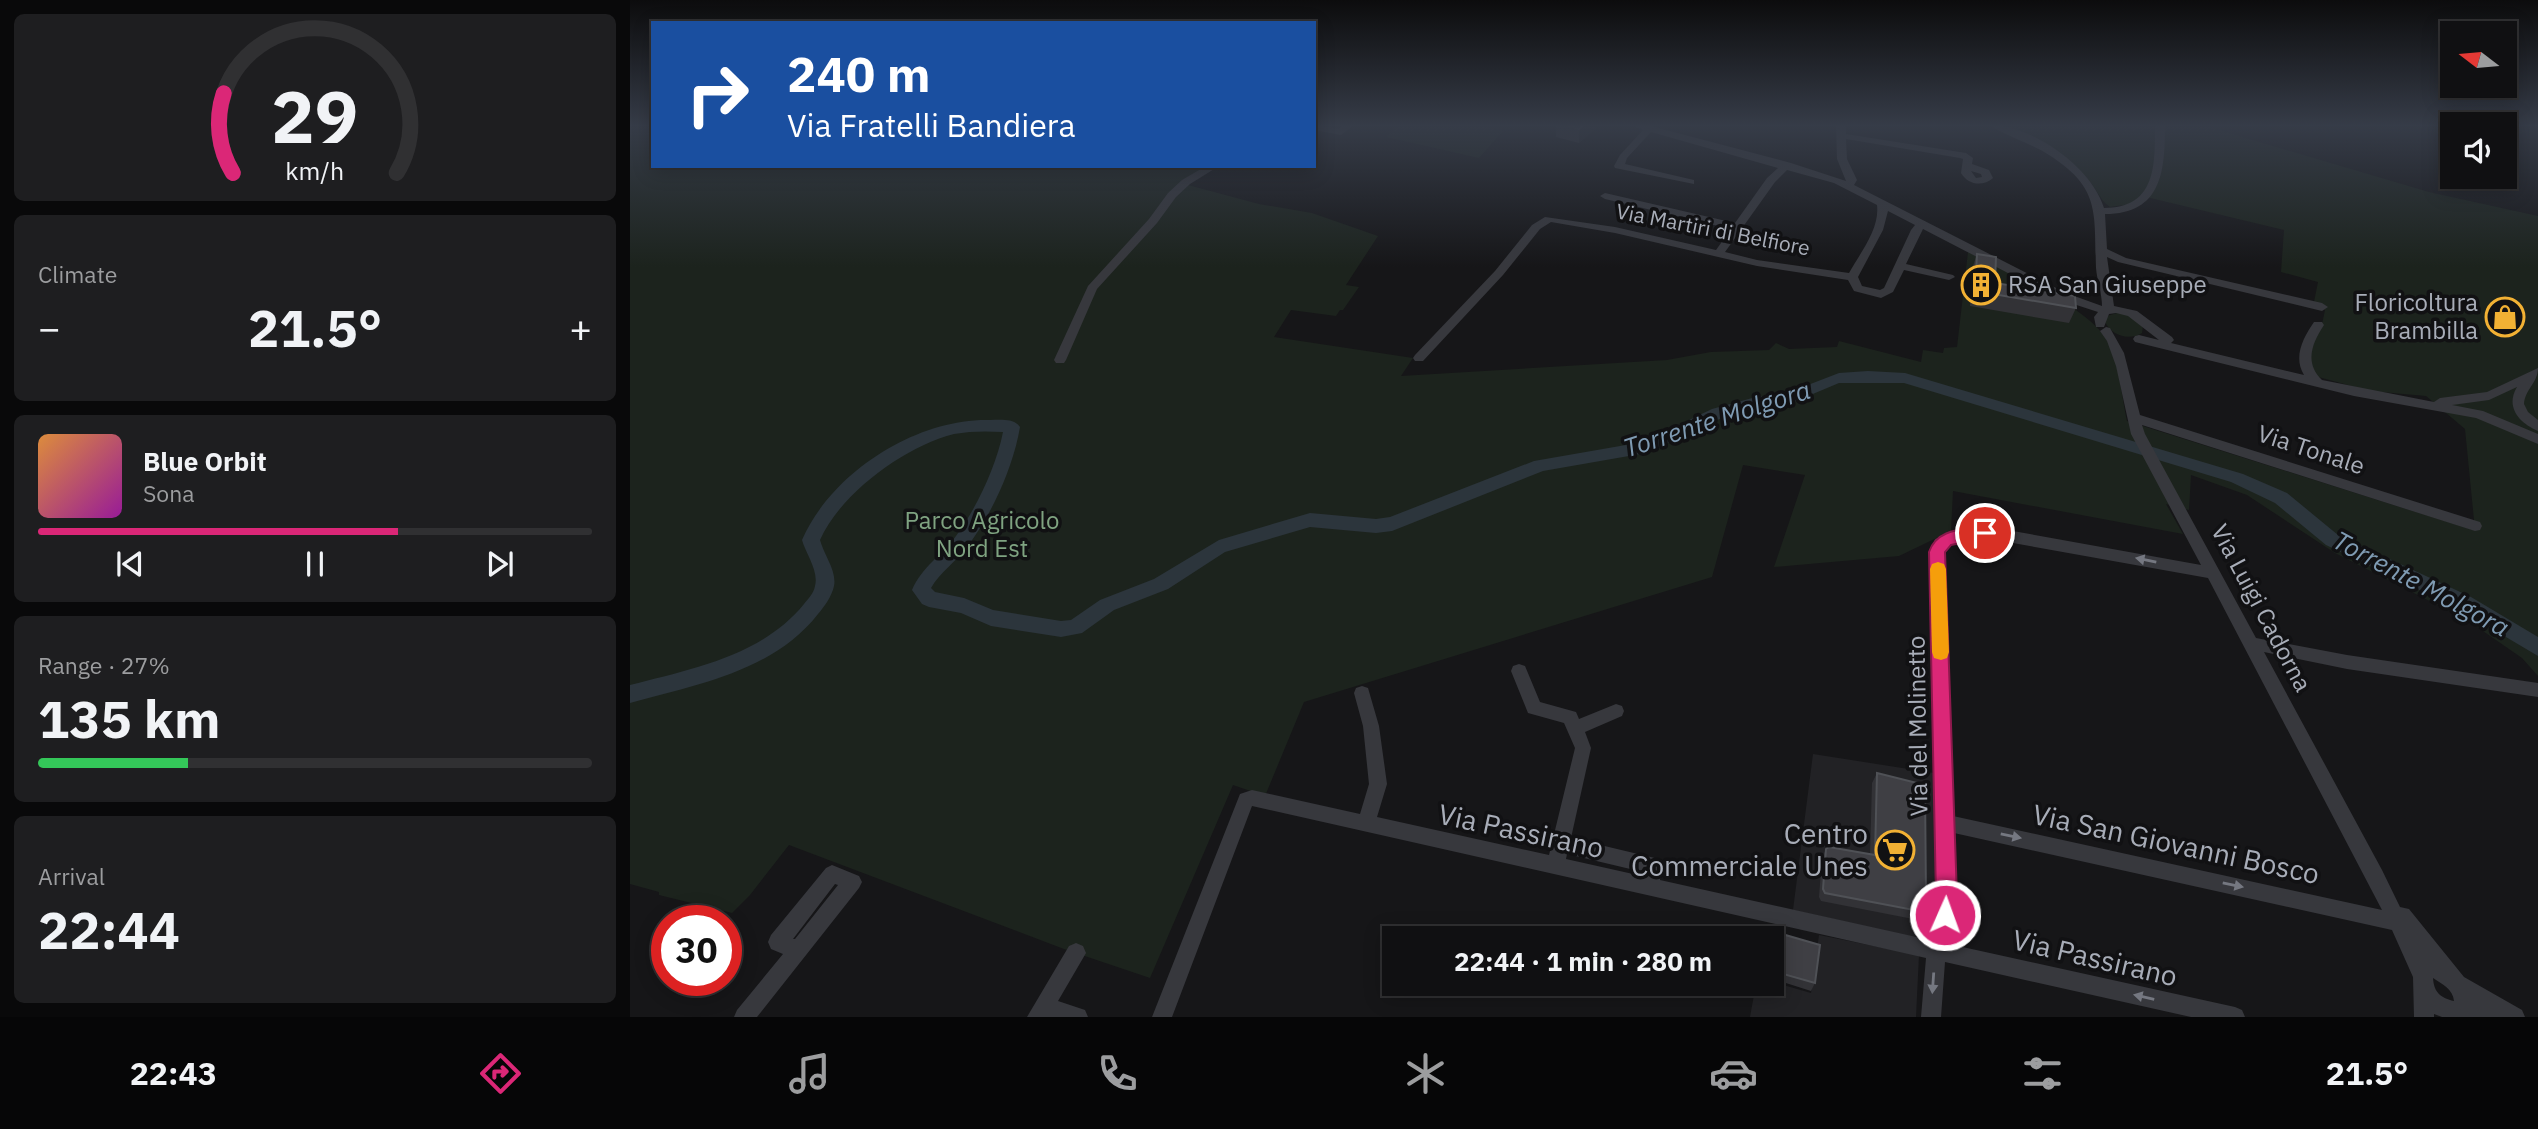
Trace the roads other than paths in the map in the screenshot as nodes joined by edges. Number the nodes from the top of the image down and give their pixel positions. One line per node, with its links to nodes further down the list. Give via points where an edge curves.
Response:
1 (1203, 172): 36 (street, via 1172,194 1092,288)
2 (1648, 172): 10 (street)
3 (1773, 172): 9 (street)
4 (1779, 172): 9 (street)
5 (1809, 172): 11 (street)
6 (1848, 172): 11 (street)
7 (2076, 172): 14 (street, via 2093,192)
8 (2158, 172): 14 (street, via 2151,191 2131,209)
9 (1771, 180): 18 (street)
10 (1690, 182)
11 (1849, 186): 13 (street)
12 (1605, 196): 18 (street)
13 (1882, 203): 15 (street); 16 (street)
14 (2099, 211): 20 (street)
15 (1905, 215): 16 (street); 17 (street)
16 (1882, 222): 22 (street)
17 (1922, 224): 21 (street); 25 (street)
18 (1738, 227): 19 (street)
19 (1718, 255): 22 (street, Via Martiri di Belfiore); 34 (street, Via Martiri di Belfiore, via 1549,219 1536,227)
20 (2102, 257): 24 (street); 26 (street)
21 (1902, 266): 22 (street, via 1889,290 1874,294 1858,289); 23 (street)
22 (1852, 277)
23 (1949, 277)
24 (2106, 287): 27 (street); 28 (street)
25 (2062, 296): 27 (street); 30 (street)
26 (2322, 307)
27 (2107, 310): 28 (street); 30 (street, via 2099,317)
28 (2132, 312): 31 (street)
29 (2318, 325): 37 (street, via 2309,337)
30 (2103, 327): 32 (street, via 2119,338); 35 (street, Via Luigi Cadorna)
31 (2149, 328): 32 (street, via 2147,336); 33 (street)
32 (2136, 339): 33 (street); 35 (street)
33 (2202, 353): 39 (street)
34 (1419, 358)
35 (2121, 358): 43 (street, Via Luigi Cadorna)
36 (1060, 360)
37 (2304, 365): 39 (street); 40 (street, via 2308,375)
38 (2537, 373): 41 (street); 44 (street, via 2516,401 2522,414)
39 (2282, 374): 40 (street)
40 (2324, 385): 42 (street)
41 (2489, 396): 42 (street); 45 (street, via 2497,412)
42 (2404, 401): 45 (street, via 2478,414)
43 (2133, 417): 47 (street, Via Tonale); 48 (street, Via Luigi Cadorna)
44 (2538, 426)
45 (2520, 430): 46 (street)
46 (2538, 439)
47 (2474, 526)
48 (2213, 573): 49 (street, Via Luigi Cadorna); 55 (street, Via del Molinetto, one-way to 55, via 1985,533 1940,543)
49 (2249, 643): 51 (street); 59 (street, Via Luigi Cadorna)
50 (1519, 671): 54 (street, via 1534,708 1570,718)
51 (2538, 690)
52 (1362, 693): 56 (street, via 1378,784)
53 (1616, 711): 54 (street)
54 (1575, 729): 57 (street, via 1583,748)
55 (1944, 822): 61 (street, Via San Giovanni Bosco, one-way to 61); 62 (street, Via del Molinetto, via 1947,897 1944,933)
56 (1366, 825): 58 (street, Via Passirano); 71 (street, Via Passirano, via 1246,800)
57 (1560, 844): 58 (street); 60 (street, via 1653,865)
58 (1555, 867): 60 (street, Via Passirano)
59 (2376, 876): 61 (street, Via Luigi Cadorna); 65 (street, Via Luigi Cadorna, via 2416,936)
60 (1650, 888): 62 (street, Via Passirano)
61 (2396, 922): 66 (street, Via Luigi Cadorna)
62 (1936, 949): 72 (street, Via del Molinetto, one-way to 72); 73 (street, Via Passirano, one-way to 62)
63 (797, 950): 69 (street)
64 (1076, 953): 67 (street)
65 (2453, 980): 66 (street, via 2431,971); 68 (street, via 2465,997); 76 (street, Via Luigi Cadorna)
66 (2423, 983): 68 (street, via 2434,1004); 74 (street)
67 (1041, 1012): 70 (street)
68 (2453, 1012): 75 (street)
69 (744, 1017)
70 (1078, 1017)
71 (1161, 1017)
72 (1931, 1017)
73 (2235, 1017)
74 (2424, 1017)
75 (2505, 1017)
76 (2515, 1017)

